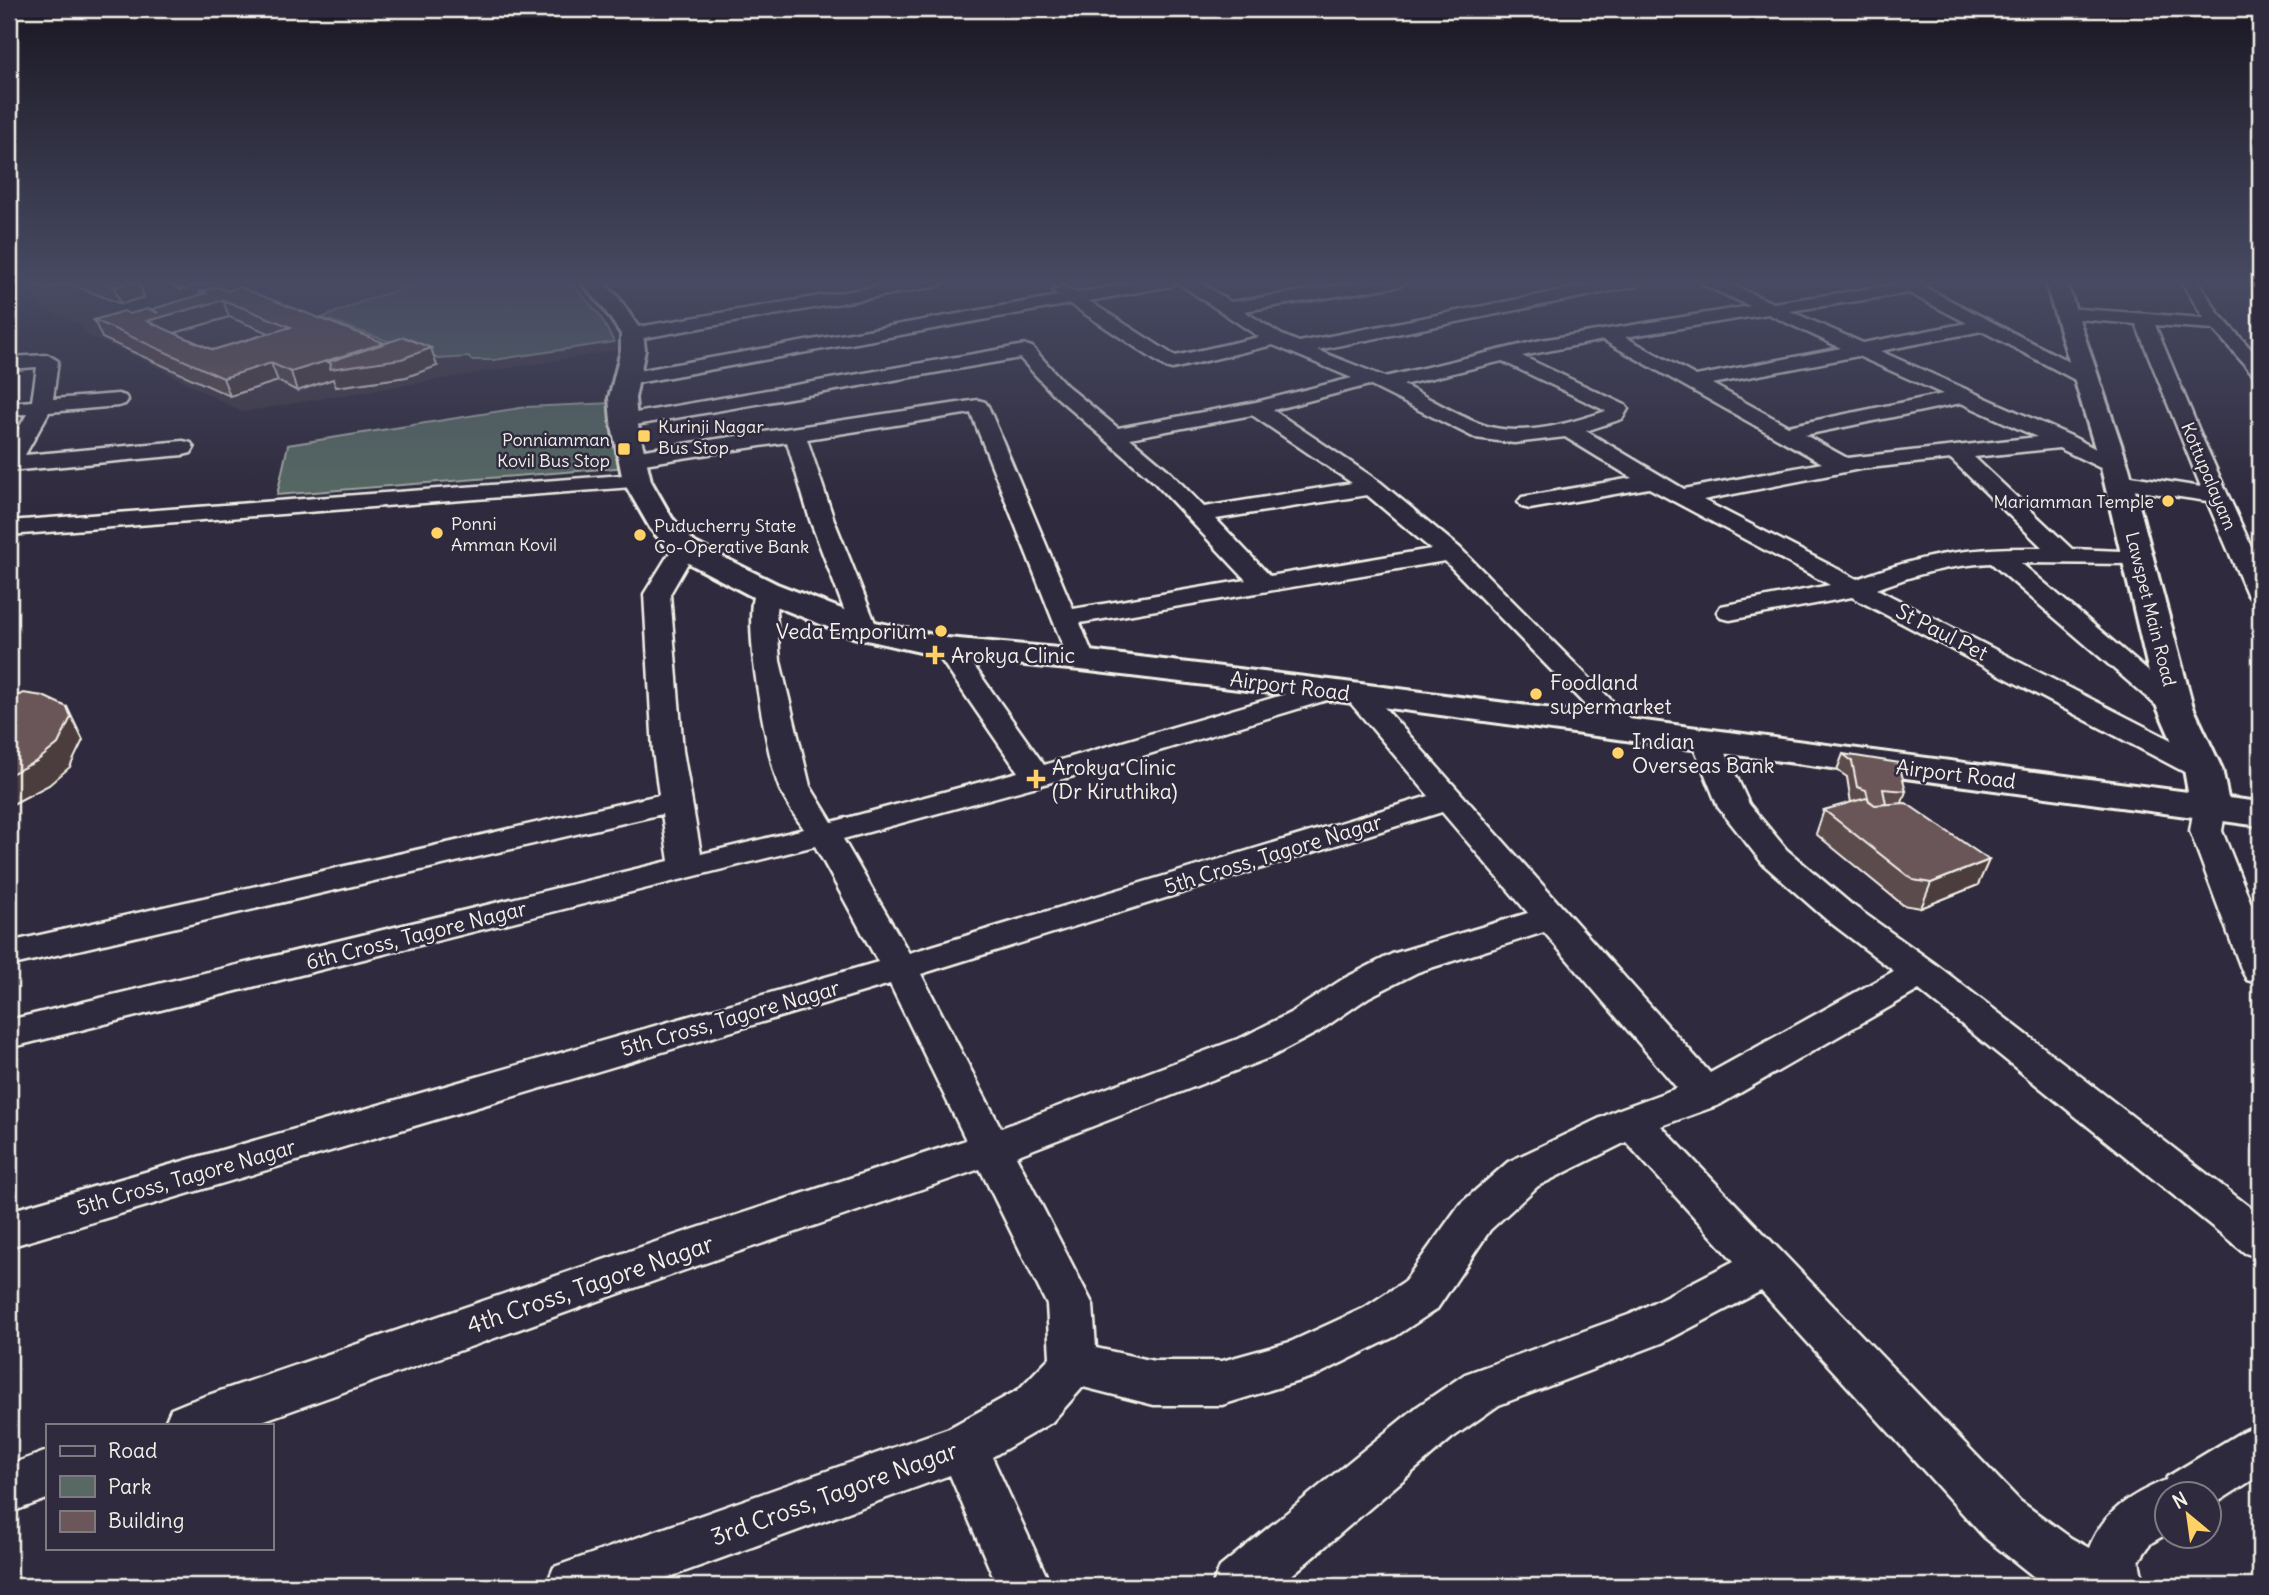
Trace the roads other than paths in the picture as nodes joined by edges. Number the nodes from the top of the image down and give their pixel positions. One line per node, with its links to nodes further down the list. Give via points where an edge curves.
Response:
1 (632, 355): 22 (street, Airport Road)
2 (757, 355): 22 (street)
3 (935, 355): 19 (street)
4 (998, 355): 19 (street)
5 (1030, 355): 34 (street, via 1059,390)
6 (1161, 355): 7 (street, via 1172,363)
7 (1204, 355)
8 (1314, 355): 23 (street)
9 (1502, 355): 23 (street)
10 (1505, 355): 31 (street, via 1618,409 1615,415)
11 (1645, 355): 24 (street)
12 (1830, 355): 24 (street)
13 (1877, 355): 25 (street)
14 (2043, 355): 21 (street)
15 (2079, 355): 21 (street, Lawspet Main Road)
16 (2159, 355): 44 (street, Kottupalayam)
17 (2246, 355): 20 (street)
18 (9, 363): 27 (street, via 48,361)
19 (945, 364): 30 (street)
20 (2260, 370)
21 (2086, 378): 41 (street, Lawspet Main Road)
22 (626, 379): 30 (street, Airport Road)
23 (1377, 382): 28 (street); 31 (street, via 1483,433 1514,438)
24 (1694, 382): 32 (street)
25 (1964, 396): 32 (street); 35 (street)
26 (118, 400): 27 (street)
27 (42, 406): 29 (street); 38 (street)
28 (1256, 408): 34 (street); 43 (street)
29 (9, 409)
30 (624, 421): 40 (street, Airport Road)
31 (1569, 430): 42 (street, St Paul Pet)
32 (1786, 433): 39 (street)
33 (795, 434): 40 (street); 61 (street, via 978,406); 62 (street)
34 (1114, 435): 47 (street)
35 (2063, 441): 37 (street); 41 (street)
36 (183, 448): 38 (street)
37 (1956, 452): 39 (street); 54 (street)
38 (9, 463)
39 (1843, 465): 45 (street)
40 (634, 470): 48 (street); 51 (street, Airport Road, via 660,522)
41 (2117, 475): 44 (street); 55 (street, Lawspet Main Road)
42 (1652, 481): 45 (street, St Paul Pet); 46 (street)
43 (1372, 487): 47 (street); 52 (street)
44 (2217, 496): 49 (street, Kottupalayam)
45 (1680, 497): 57 (street, St Paul Pet)
46 (1530, 502)
47 (1198, 515): 56 (street)
48 (9, 528)
49 (2231, 528): 50 (street); 59 (street, Kottupalayam)
50 (2260, 530)
51 (684, 549): 58 (street, Airport Road); 72 (street, via 657,594)
52 (1451, 554): 56 (street); 67 (street)
53 (1997, 555): 54 (street); 57 (street, via 1947,559); 66 (street)
54 (2065, 556): 55 (street)
55 (2137, 556): 66 (street, Lawspet Main Road)
56 (1265, 585): 61 (street)
57 (1857, 588): 60 (street); 69 (street, St Paul Pet)
58 (766, 592): 62 (street, Airport Road); 75 (street, via 766,661 781,737 794,786)
59 (2260, 594)
60 (1730, 612)
61 (1065, 618): 64 (street)
62 (864, 630): 63 (street, Airport Road)
63 (947, 648): 64 (street, Airport Road); 70 (street)
64 (1081, 660): 65 (street, Airport Road)
65 (1344, 692): 67 (street, Airport Road); 70 (street, 6th Cross, Tagore Nagar); 71 (street)
66 (2175, 706): 69 (street, Lawspet Main Road)
67 (1625, 730): 68 (street, Airport Road)
68 (1707, 743): 73 (street, Airport Road); 81 (street, via 1734,807 1776,857 1839,912)
69 (2203, 769): 73 (street, Lawspet Main Road)
70 (1037, 776): 75 (street, 6th Cross, Tagore Nagar)
71 (1449, 800): 77 (street); 79 (street, 5th Cross, Tagore Nagar)
72 (676, 801): 76 (street); 78 (street)
73 (2210, 807): 74 (street); 80 (street, via 2206,831)
74 (2260, 814)
75 (824, 834): 76 (street, 6th Cross, Tagore Nagar); 79 (street)
76 (687, 869): 82 (street, 6th Cross, Tagore Nagar)
77 (1552, 918): 83 (street); 85 (street, 4th Cross, Tagore Nagar, via 1405,964 1257,1047)
78 (9, 954)
79 (900, 968): 85 (street); 86 (street, 5th Cross, Tagore Nagar)
80 (2260, 971)
81 (1921, 972): 83 (street); 87 (street)
82 (9, 1034)
83 (1705, 1094): 84 (street)
84 (1631, 1121): 88 (street); 89 (street, via 1523,1174 1475,1217 1421,1295 1380,1322 1298,1361 1222,1383 1154,1383)
85 (992, 1148): 89 (street, via 1070,1305); 90 (street, 4th Cross, Tagore Nagar)
86 (9, 1229)
87 (2260, 1240)
88 (1766, 1266): 99 (street, via 1646,1329 1482,1389 1435,1422); 100 (street, via 2002,1520 2052,1557)
89 (1074, 1364): 91 (street, 3rd Cross, Tagore Nagar, via 1035,1406)
90 (191, 1424)
91 (962, 1447): 97 (street, 3rd Cross, Tagore Nagar); 98 (street)
92 (2260, 1447): 94 (street)
93 (46, 1475): 95 (street)
94 (2206, 1480)
95 (9, 1489)
96 (2154, 1512): 101 (street, via 2133,1525 2112,1555)
97 (573, 1586)
98 (1024, 1586)
99 (1239, 1586)
100 (2108, 1586)
101 (2117, 1586)

